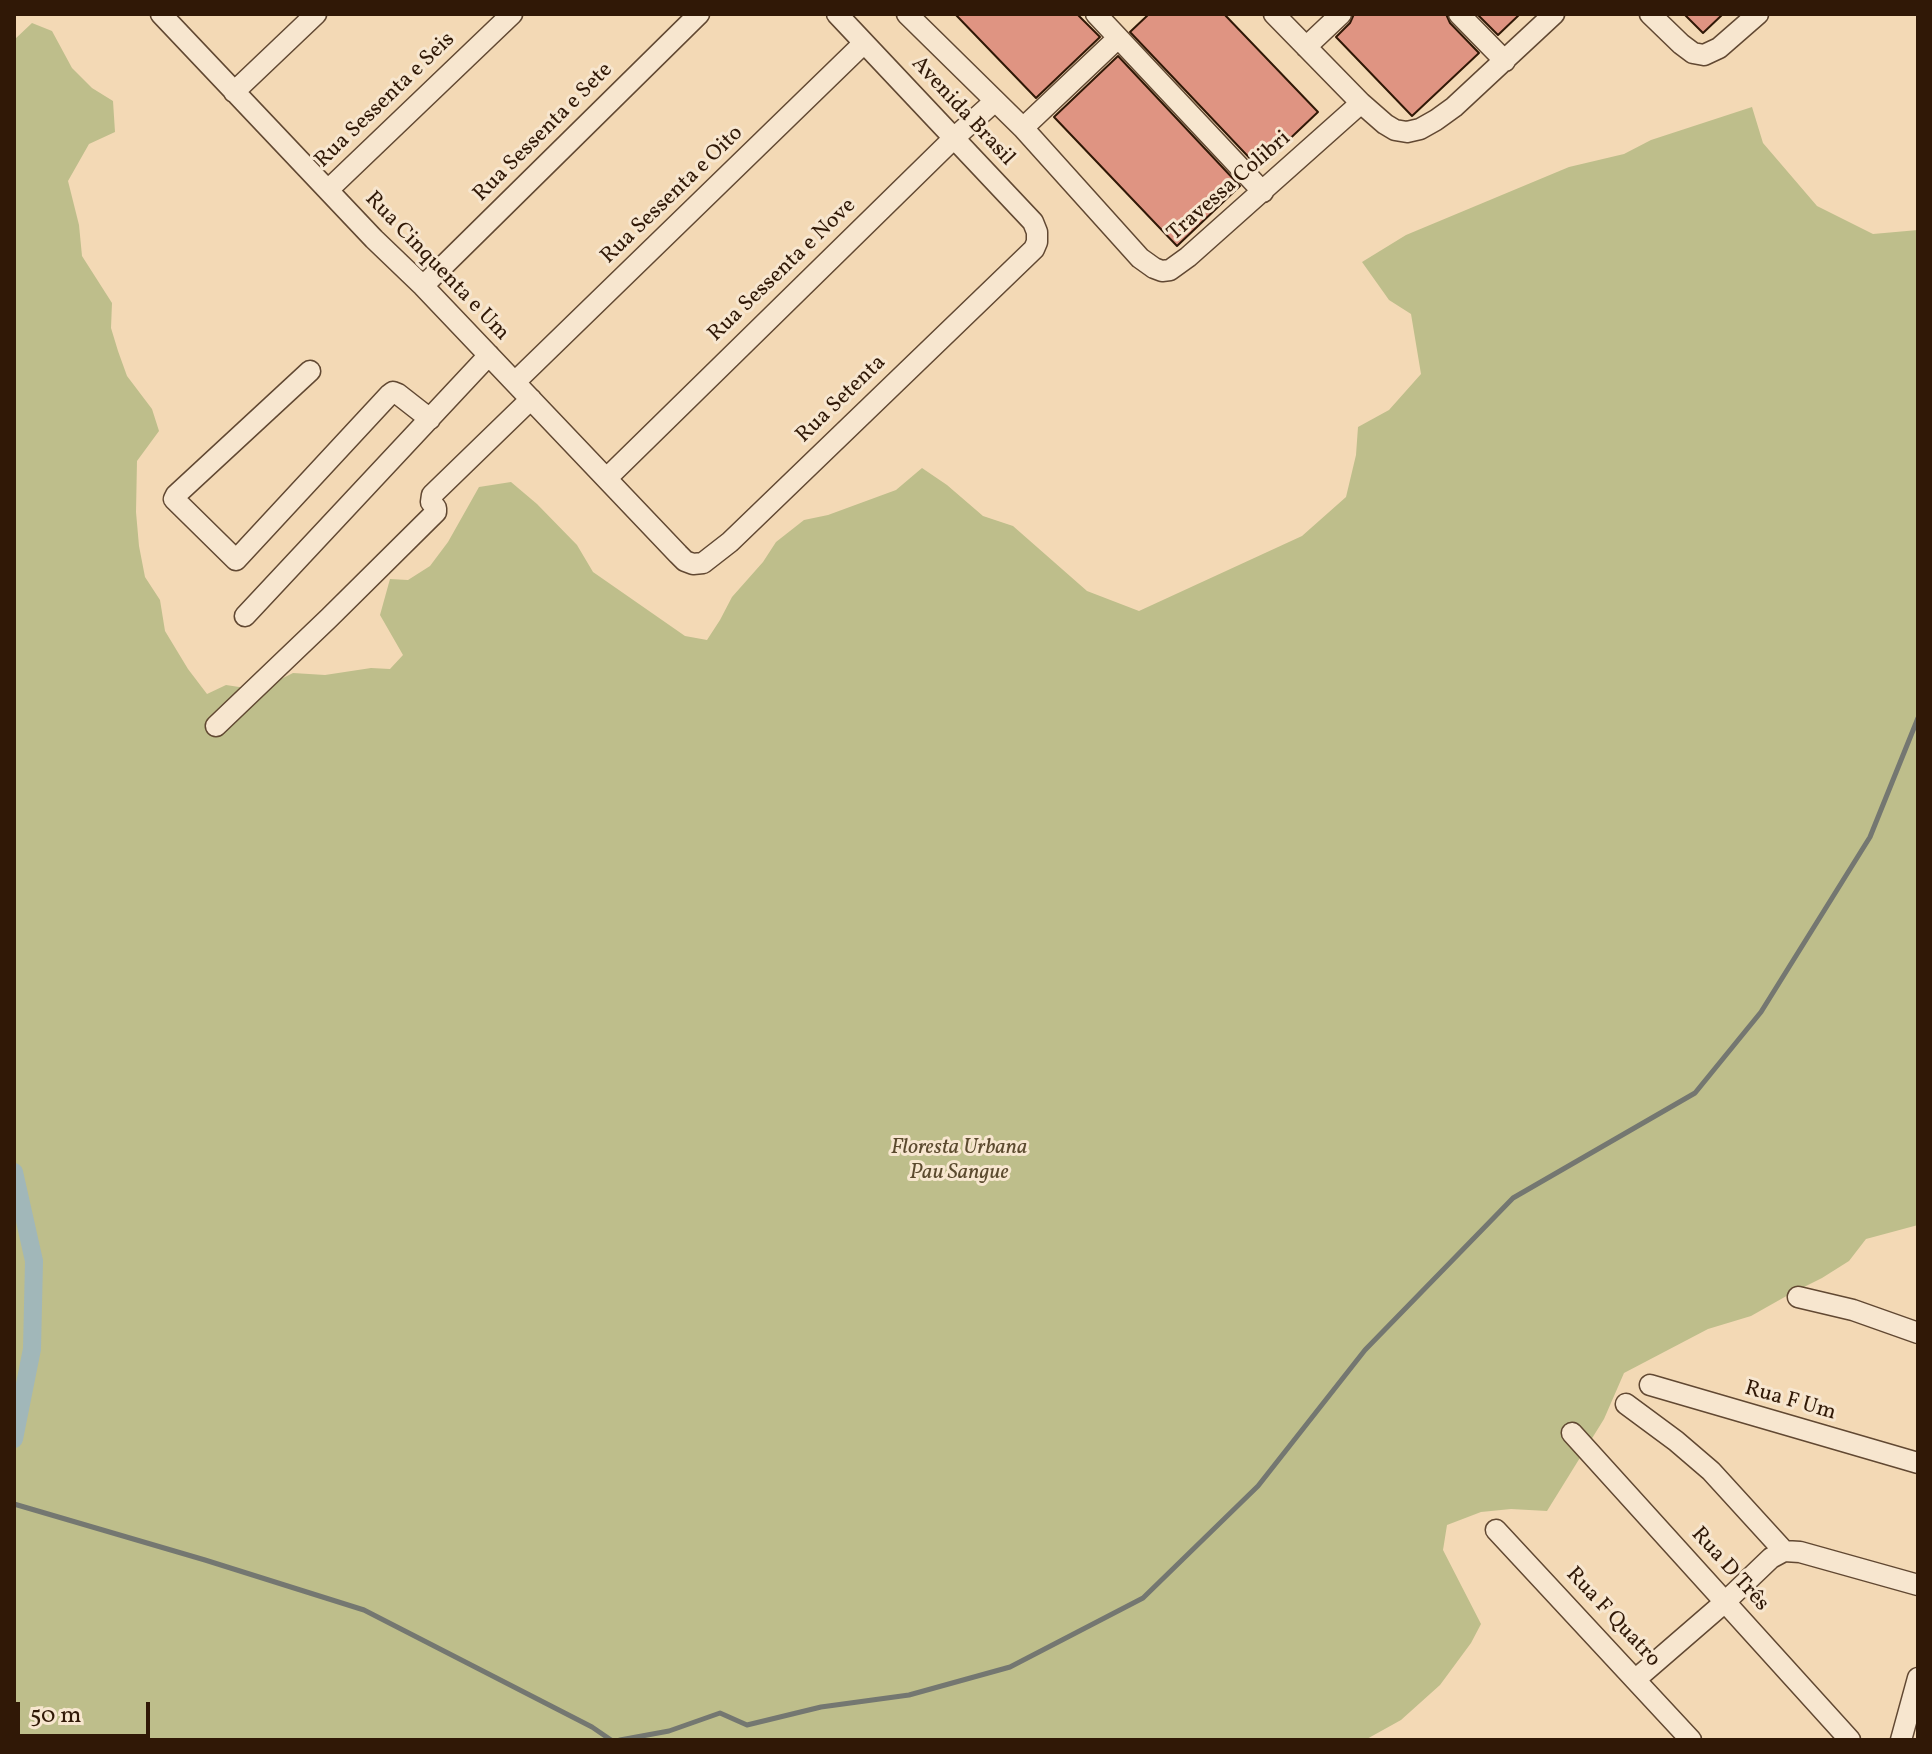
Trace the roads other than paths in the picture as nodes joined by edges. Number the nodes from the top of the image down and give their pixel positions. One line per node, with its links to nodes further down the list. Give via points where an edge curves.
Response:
1 (161, 14): 18 (street, Rua Cinquenta e Um)
2 (316, 14): 18 (street)
3 (512, 14): 23 (street, Rua Sessenta e Seis)
4 (699, 14): 26 (street, Rua Sessenta e Sete)
5 (837, 14): 15 (street, Avenida Brasil)
6 (907, 14): 19 (street, Travessa Colibri)
7 (1096, 14): 14 (street)
8 (1274, 14): 16 (street)
9 (1341, 14): 16 (street)
10 (1459, 14): 17 (street)
11 (1554, 14): 17 (street)
12 (1650, 14): 13 (street, via 1681,44 1704,55)
13 (1758, 14)
14 (1118, 38): 21 (street); 24 (street)
15 (864, 43): 22 (street, Avenida Brasil); 29 (street, Rua Sessenta e Oito)
16 (1306, 47): 20 (street)
17 (1505, 61): 20 (street, via 1454,107 1420,129 1395,130)
18 (234, 92): 23 (street, Rua Cinquenta e Um)
19 (995, 101): 21 (street, Travessa Colibri); 22 (street, Rua Sessenta e Nove)
20 (1361, 103): 24 (street, Travessa Colibri)
21 (1023, 128): 24 (street, Travessa Colibri, via 1140,258 1162,271 1188,257)
22 (954, 138): 25 (street, Avenida Brasil, via 1033,222); 32 (street, Rua Sessenta e Nove)
23 (328, 190): 26 (street, Rua Cinquenta e Um)
24 (1263, 192)
25 (1034, 249): 33 (street, Rua Setenta, via 713,557 693,564)
26 (423, 286): 27 (street, Rua Cinquenta e Um)
27 (489, 355): 29 (street, Rua Cinquenta e Um); 31 (street)
28 (310, 371): 31 (street, via 174,499 236,560 393,392)
29 (515, 382): 30 (street, Rua Cinquenta e Um)
30 (531, 399): 32 (street, Rua Cinquenta e Um); 35 (street, via 432,495 436,512)
31 (430, 419): 34 (street)
32 (607, 478): 33 (street, Rua Cinquenta e Um)
33 (678, 554)
34 (245, 616)
35 (216, 726)
36 (1798, 1297): 37 (street)
37 (1918, 1333)
38 (1650, 1385): 41 (street, Rua F Um)
39 (1626, 1404): 43 (street, via 1711,1471)
40 (1572, 1433): 45 (street, Rua D Três)
41 (1918, 1463)
42 (1496, 1530): 47 (street, Rua F Quatro)
43 (1784, 1551): 44 (street); 45 (street)
44 (1918, 1585)
45 (1725, 1602): 47 (street); 49 (street, Rua D Três)
46 (1918, 1678): 50 (street)
47 (1636, 1679): 48 (street, Rua F Quatro)
48 (1691, 1740)
49 (1850, 1740)
50 (1901, 1740)

